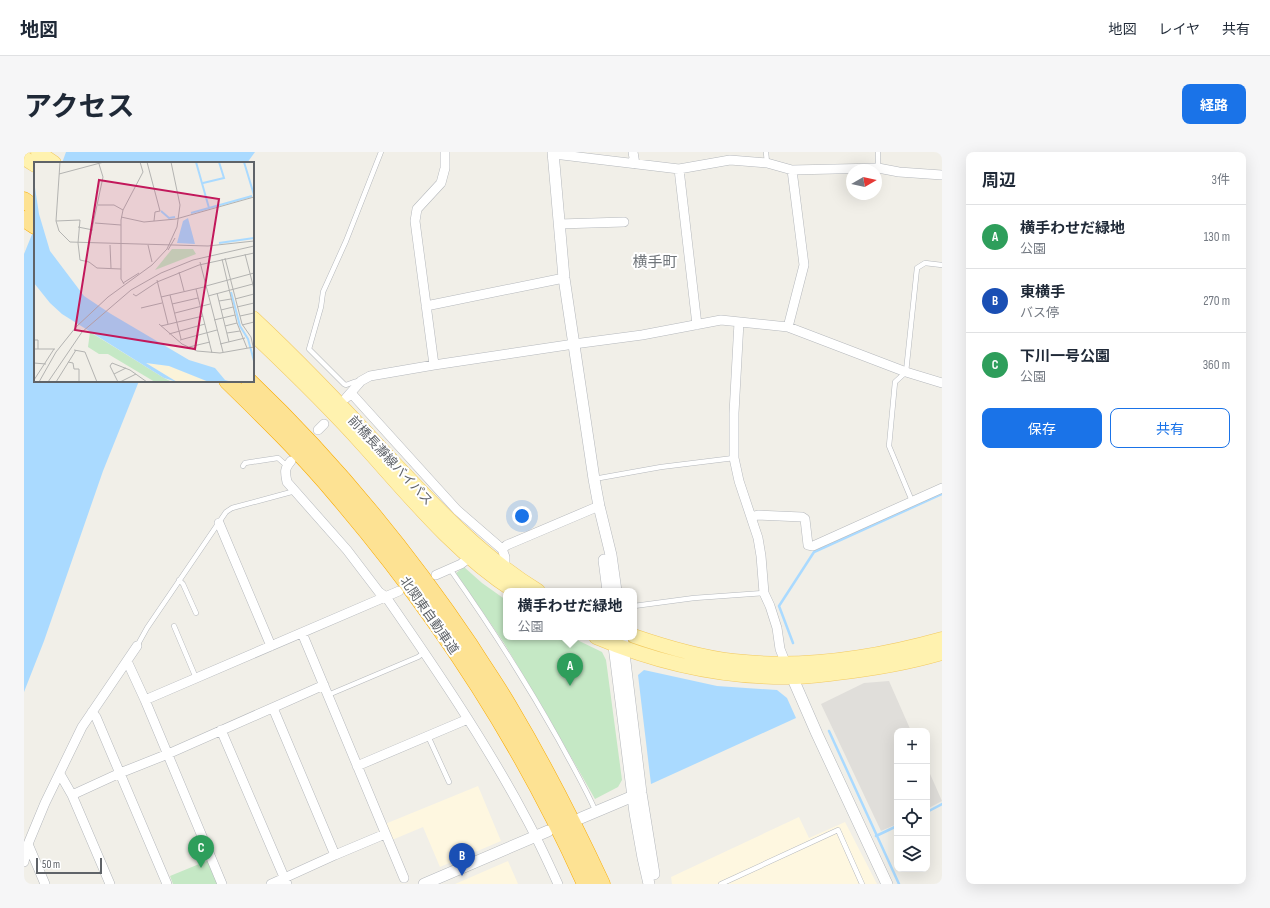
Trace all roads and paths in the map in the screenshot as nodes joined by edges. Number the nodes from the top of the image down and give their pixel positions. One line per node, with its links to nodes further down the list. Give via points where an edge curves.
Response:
1 (38, 152): 9 (main road)
2 (381, 152): 37 (lane, via 323,292 308,349 344,384)
3 (445, 152): 27 (street, via 445,168 441,183 418,209 415,221)
4 (633, 152): 12 (street)
5 (766, 152): 10 (lane)
6 (878, 152): 13 (lane)
7 (554, 153): 12 (street); 23 (street)
8 (24, 158): 11 (main road)
9 (53, 162)
10 (767, 163): 14 (street, via 730,160); 17 (street)
11 (34, 164)
12 (635, 164): 14 (street)
13 (878, 164)
14 (679, 169): 30 (street)
15 (846, 169): 17 (street)
16 (882, 169): 18 (street)
17 (792, 170): 31 (street, via 804,265)
18 (942, 175)
19 (24, 200): 20 (highway)
20 (34, 207)
21 (24, 219): 24 (highway)
22 (624, 222): 23 (street)
23 (560, 224): 26 (street)
24 (34, 225)
25 (942, 265): 36 (lane, via 926,263 918,268)
26 (564, 278): 27 (street); 33 (street)
27 (426, 306): 35 (street)
28 (254, 319): 34 (main road, 前橋長瀞線バイパス)
29 (739, 322): 30 (street, via 721,320); 31 (street); 41 (street)
30 (697, 326): 33 (street)
31 (788, 327): 36 (street)
32 (254, 335): 34 (main road, 前橋長瀞線バイパス)
33 (574, 344): 35 (street); 44 (street)
34 (290, 361): 52 (main road, 前橋長瀞線バイパス, via 431,520); 53 (main road, 前橋長瀞線バイパス, via 369,435 439,510 484,552)
35 (434, 365): 37 (street, via 370,376)
36 (906, 372): 40 (street); 47 (lane, via 895,382 889,446)
37 (361, 381): 51 (street, via 349,395 457,510)
38 (228, 382): 111 (highway, 北関東自動車道, via 263,415 337,494 435,621 519,754 568,845)
39 (250, 382): 112 (highway, 北関東自動車道, via 348,485 448,612 533,747)
40 (942, 383)
41 (734, 458): 44 (lane); 49 (street)
42 (289, 463): 43 (lane, via 278,458 245,463); 46 (street, via 285,472 287,482)
43 (243, 466)
44 (594, 479): 48 (street)
45 (942, 488): 47 (street)
46 (295, 491): 50 (lane, via 232,508); 63 (street, via 347,550 379,592)
47 (912, 501): 49 (street, via 813,546 808,545 805,519 802,517)
48 (599, 506): 51 (street); 59 (street); 60 (street, via 611,555)
49 (751, 517): 62 (street, via 759,544)
50 (218, 523): 56 (lane); 72 (street)
51 (502, 549): 53 (street)
52 (470, 557): 54 (street); 57 (main road, 前橋長瀞線バイパス)
53 (506, 568): 58 (main road, 前橋長瀞線バイパス)
54 (450, 569): 55 (street); 94 (lane, via 505,650 541,710)
55 (436, 575)
56 (179, 580): 65 (lane); 71 (lane)
57 (509, 588)
58 (534, 588)
59 (608, 588)
60 (616, 588)
61 (399, 591): 63 (street)
62 (764, 593): 64 (lane); 76 (street, via 777,628 780,649)
63 (386, 597): 67 (street); 73 (street)
64 (637, 606)
65 (196, 613)
66 (174, 626): 78 (lane)
67 (302, 633): 72 (street); 79 (street)
68 (637, 637): 76 (main road, via 715,658)
69 (942, 640): 76 (main road, via 866,657)
70 (618, 642): 77 (main road, via 684,665 757,676); 92 (street)
71 (137, 646): 75 (street)
72 (271, 646): 78 (street)
73 (425, 652): 80 (lane); 84 (street)
74 (942, 652): 77 (main road, via 868,669)
75 (127, 660): 81 (street); 83 (street)
76 (786, 664): 77 (street)
77 (792, 677): 117 (street)
78 (196, 678): 81 (street)
79 (324, 685): 80 (street); 82 (street)
80 (328, 695): 88 (street)
81 (145, 700): 87 (street)
82 (273, 708): 85 (street); 100 (street)
83 (92, 712): 89 (street); 90 (street, via 82,727)
84 (468, 719): 86 (street); 98 (street)
85 (221, 730): 87 (street); 103 (street)
86 (428, 736): 88 (street); 91 (lane)
87 (168, 754): 89 (street); 107 (street)
88 (357, 766): 97 (street)
89 (120, 772): 93 (street); 106 (street)
90 (60, 774): 93 (street); 99 (street)
91 (449, 782)
92 (637, 794): 94 (street); 113 (street, via 643,858); 114 (street)
93 (72, 795): 105 (street)
94 (596, 812): 95 (street)
95 (581, 818)
96 (548, 831): 98 (street)
97 (385, 834): 100 (street); 102 (street)
98 (536, 837): 109 (street); 110 (street)
99 (28, 844): 101 (street); 104 (street)
100 (335, 855): 103 (street)
101 (24, 862)
102 (404, 878)
103 (286, 881): 108 (street)
104 (45, 884)
105 (110, 884)
106 (167, 884)
107 (222, 884)
108 (271, 884)
109 (424, 884)
110 (558, 884)
111 (585, 884)
112 (602, 884)
113 (649, 884)
114 (656, 884)
115 (721, 884): 116 (lane, via 838,830)
116 (862, 884)
117 (888, 884)

